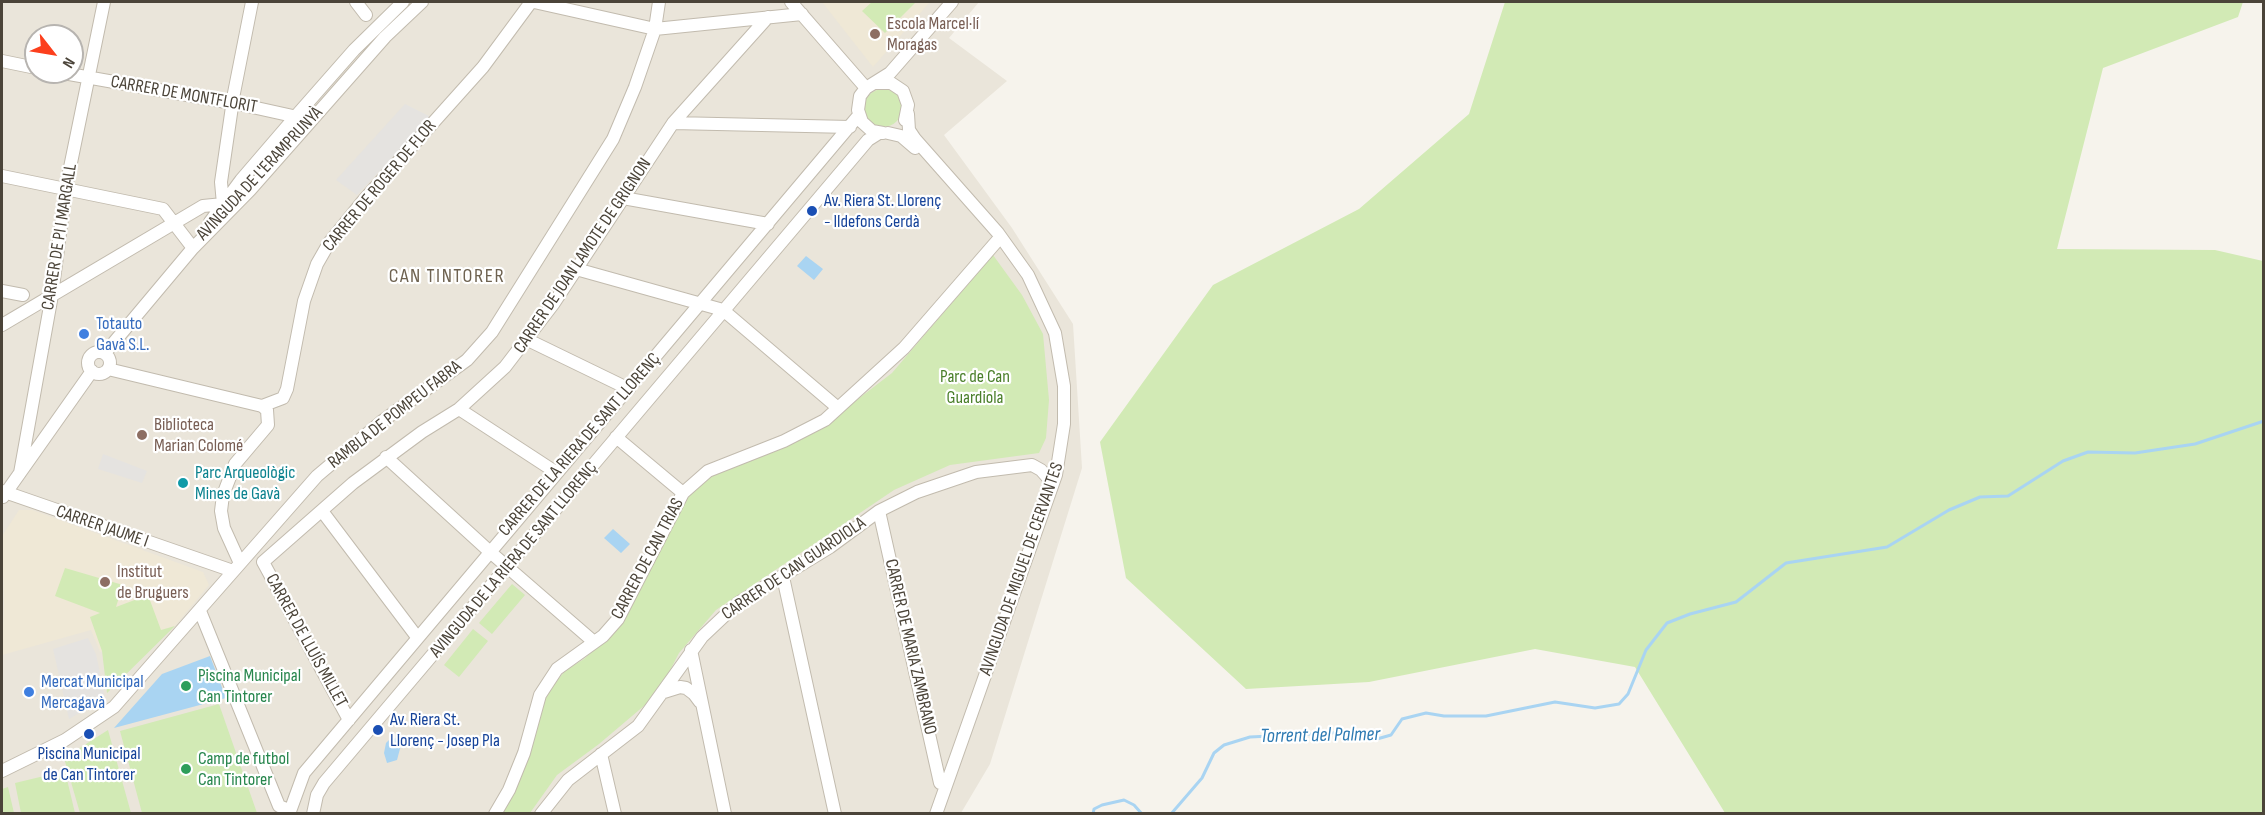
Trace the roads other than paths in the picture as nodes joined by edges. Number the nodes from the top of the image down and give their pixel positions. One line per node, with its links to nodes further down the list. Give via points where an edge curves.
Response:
1 (104, 2): 18 (street, CARRER DE PI I MARGALL)
2 (252, 2): 21 (street)
3 (356, 2): 11 (street)
4 (403, 2): 24 (street, AVINGUDA DE L'ERAMPRUNYÀ)
5 (422, 2): 25 (street, AVINGUDA DE L'ERAMPRUNYÀ)
6 (532, 2): 13 (street); 49 (street, CARRER DE ROGER DE FLOR, via 483,68 329,243 304,302 287,388 282,398)
7 (659, 2): 13 (street, RAMBLA DE POMPEU FABRA)
8 (790, 2): 10 (street)
9 (952, 2): 15 (street)
10 (802, 14): 12 (street); 19 (street)
11 (366, 15)
12 (768, 17): 13 (street); 26 (street, CARRER DE JOAN LAMOTE DE GRIGNON)
13 (655, 29): 61 (street, RAMBLA DE POMPEU FABRA, via 613,139 492,332 467,360 381,422 317,476)
14 (2, 61): 16 (street)
15 (897, 65): 19 (street); 20 (street)
16 (24, 66)
17 (84, 77): 18 (street, CARRER DE MONTFLORIT)
18 (89, 78): 21 (street, CARRER DE MONTFLORIT); 30 (street, CARRER DE PI I MARGALL)
19 (871, 86): 20 (street, via 889,83); 23 (street, CARRER DE LA RIERA DE SANT LLORENÇ, via 859,101)
20 (897, 87): 22 (street, via 907,100)
21 (233, 103): 24 (street, CARRER DE MONTFLORIT); 32 (street, via 221,182)
22 (908, 114): 28 (street, via 900,126); 85 (street, AVINGUDA DE MIGUEL DE CERVANTES, via 909,130 915,139 998,233 1028,275 1055,333 1064,386 1064,424 1056,475)
23 (859, 115): 27 (street, CARRER DE LA RIERA DE SANT LLORENÇ); 28 (street, via 866,126)
24 (296, 116): 25 (street, CARRER DE MONTFLORIT); 32 (street, AVINGUDA DE L'ERAMPRUNYÀ)
25 (310, 121): 36 (street, AVINGUDA DE L'ERAMPRUNYÀ, via 250,190)
26 (673, 123): 27 (street); 31 (street, CARRER DE JOAN LAMOTE DE GRIGNON)
27 (850, 127): 34 (street, CARRER DE LA RIERA DE SANT LLORENÇ)
28 (884, 133): 35 (street, AVINGUDA DE MIGUEL DE CERVANTES, via 901,136 910,143); 42 (street, AVINGUDA DE LA RIERA DE SANT LLORENÇ, via 868,140)
29 (2, 176): 30 (street)
30 (66, 188): 33 (street, via 163,208); 40 (street, CARRER DE PI I MARGALL)
31 (623, 198): 34 (street); 37 (street, CARRER DE JOAN LAMOTE DE GRIGNON)
32 (223, 204): 33 (street, via 203,206); 36 (street, AVINGUDA DE L'ERAMPRUNYÀ)
33 (175, 224): 36 (street); 40 (street)
34 (768, 224): 41 (street, CARRER DE LA RIERA DE SANT LLORENÇ)
35 (998, 241): 50 (street, CARRER DE CAN TRIAS, via 904,348); 56 (street, AVINGUDA DE MIGUEL DE CERVANTES, via 1026,282 1050,340 1059,414)
36 (192, 248): 45 (street, AVINGUDA DE L'ERAMPRUNYÀ)
37 (576, 269): 41 (street); 44 (street, CARRER DE JOAN LAMOTE DE GRIGNON)
38 (2, 291): 39 (street)
39 (23, 295)
40 (52, 295): 43 (street); 54 (street, CARRER DE PI I MARGALL)
41 (699, 306): 42 (street); 48 (street, CARRER DE LA RIERA DE SANT LLORENÇ)
42 (723, 310): 50 (street); 52 (street, AVINGUDA DE LA RIERA DE SANT LLORENÇ)
43 (2, 325)
44 (528, 340): 48 (street); 51 (street, CARRER DE JOAN LAMOTE DE GRIGNON, via 485,388)
45 (105, 353): 46 (street, via 110,360); 47 (street, via 96,352 90,357)
46 (108, 369): 47 (street, via 101,373); 49 (street)
47 (92, 371): 54 (street)
48 (629, 389): 55 (street, CARRER DE LA RIERA DE SANT LLORENÇ)
49 (262, 406): 64 (street, via 267,410 268,425 234,464 223,495 224,528)
50 (838, 408): 57 (street, CARRER DE CAN TRIAS, via 798,434 700,475)
51 (459, 409): 53 (street, CARRER DE JOAN LAMOTE DE GRIGNON); 55 (street)
52 (616, 437): 57 (street); 65 (street, AVINGUDA DE LA RIERA DE SANT LLORENÇ)
53 (386, 457): 59 (street, CARRER DE JOAN LAMOTE DE GRIGNON); 62 (street)
54 (20, 473): 58 (street)
55 (556, 473): 62 (street, CARRER DE LA RIERA DE SANT LLORENÇ)
56 (1048, 478): 60 (street, CARRER DE CAN GUARDIOLA, via 1032,465 976,472 917,492); 76 (street, AVINGUDA DE MIGUEL DE CERVANTES)
57 (683, 493): 69 (street, CARRER DE CAN TRIAS, via 618,619)
58 (3, 496): 64 (street, CARRER JAUME I)
59 (321, 511): 63 (street, CARRER DE JOAN LAMOTE DE GRIGNON); 68 (street)
60 (879, 511): 66 (street, CARRER DE CAN GUARDIOLA); 76 (street, CARRER DE MARIA ZAMBRANO)
61 (258, 544): 63 (street); 64 (street, RAMBLA DE POMPEU FABRA)
62 (489, 551): 65 (street); 68 (street, CARRER DE LA RIERA DE SANT LLORENÇ)
63 (267, 558): 64 (street, CARRER JAUME I); 73 (street, CARRER DE LLUÍS MILLET)
64 (239, 563): 67 (street, RAMBLA DE POMPEU FABRA)
65 (508, 568): 69 (street); 78 (street, AVINGUDA DE LA RIERA DE SANT LLORENÇ, via 324,783)
66 (783, 577): 70 (street, CARRER DE CAN GUARDIOLA, via 738,603); 83 (street)
67 (200, 611): 75 (street, RAMBLA DE POMPEU FABRA, via 114,707 65,740); 77 (street)
68 (417, 637): 73 (street, CARRER DE LA RIERA DE SANT LLORENÇ)
69 (594, 642): 79 (street, CARRER DE CAN TRIAS, via 557,669 540,695 524,753)
70 (691, 650): 71 (street, CARRER DE CAN GUARDIOLA); 72 (street)
71 (664, 692): 72 (street, via 686,688); 74 (street, CARRER DE CAN GUARDIOLA, via 630,733)
72 (701, 706): 82 (street)
73 (349, 720): 77 (street, CARRER DE LA RIERA DE SANT LLORENÇ, via 304,773)
74 (601, 753): 80 (street, CARRER DE CAN GUARDIOLA, via 568,780); 81 (street)
75 (2, 771)
76 (940, 783): 84 (street, AVINGUDA DE MIGUEL DE CERVANTES)
77 (285, 811)
78 (313, 813)
79 (495, 813)
80 (541, 813)
81 (615, 813)
82 (725, 813)
83 (835, 813)
84 (929, 813)
85 (936, 813)

